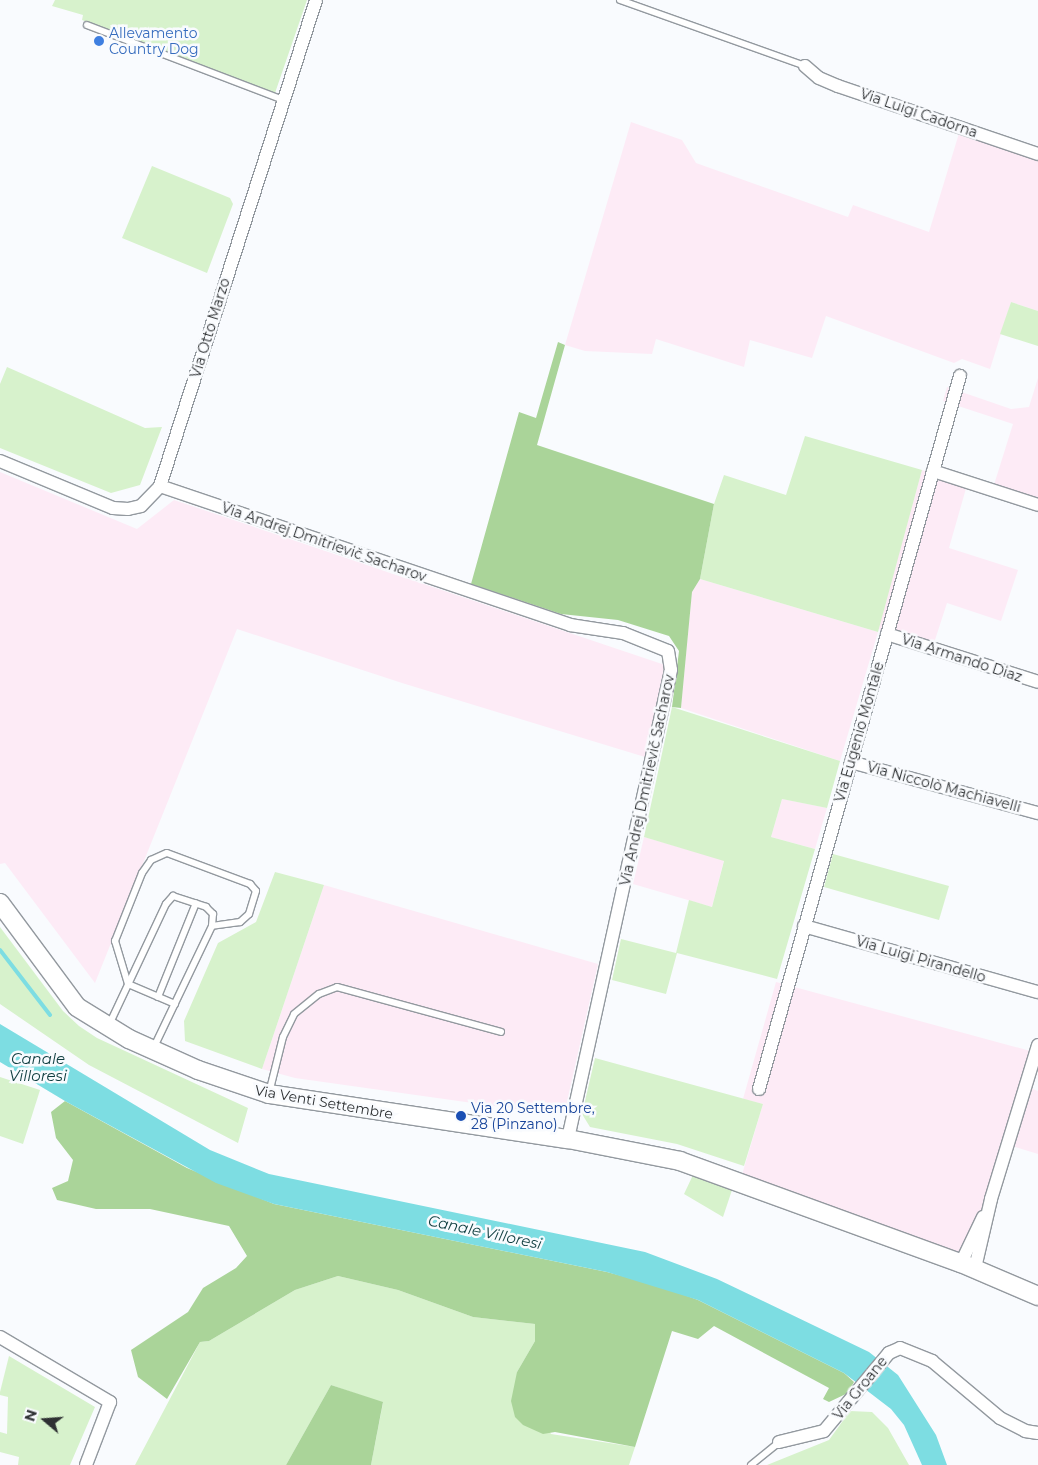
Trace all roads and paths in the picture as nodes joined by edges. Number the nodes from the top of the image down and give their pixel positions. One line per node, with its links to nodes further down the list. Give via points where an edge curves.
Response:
1 (316, 0): 5 (street, Via Otto Marzo)
2 (620, 0): 4 (lane)
3 (87, 25): 5 (lane)
4 (805, 66): 6 (street, Via Luigi Cadorna, via 819,78 838,86)
5 (283, 100): 10 (street, Via Otto Marzo)
6 (1038, 154)
7 (960, 376): 9 (street, Via Eugenio Montale)
8 (0, 461): 10 (street, Via Otto Marzo, via 113,508 141,506)
9 (933, 471): 11 (street); 12 (street, Via Eugenio Montale)
10 (160, 486): 30 (street, Via Andrej Dmitrievič Sacharov, via 570,625 623,633 668,651 671,670)
11 (1038, 505)
12 (887, 634): 13 (street, Via Armando Diaz); 14 (street, Via Eugenio Montale)
13 (1038, 682)
14 (851, 762): 15 (street, Via Niccolò Machiavelli); 19 (street, Via Eugenio Montale)
15 (1038, 813)
16 (0, 903): 24 (street, Via Venti Settembre, via 77,1007)
17 (196, 903): 18 (lane, via 212,914); 20 (lane, via 173,896 166,904); 22 (lane)
18 (212, 926): 20 (lane, via 240,922 249,914 256,891 250,884 167,853 151,860 142,873 115,941); 23 (lane)
19 (804, 926): 21 (street, Via Luigi Pirandello); 28 (street, Via Eugenio Montale)
20 (128, 984): 22 (lane); 24 (lane)
21 (1038, 992)
22 (158, 997): 23 (lane)
23 (175, 1004): 27 (lane)
24 (108, 1028): 27 (street, Via Venti Settembre)
25 (501, 1032): 29 (lane, via 337,988 319,994 294,1014 284,1037)
26 (1038, 1046): 31 (street)
27 (152, 1050): 29 (street, Via Venti Settembre, via 198,1070)
28 (759, 1089)
29 (269, 1094): 30 (street, Via Venti Settembre)
30 (568, 1139): 31 (street, Via Venti Settembre, via 680,1162)
31 (968, 1266): 32 (street, Via Venti Settembre)
32 (1038, 1296)
33 (0, 1337): 36 (street, via 110,1402)
34 (1038, 1432): 35 (street, Via Groane, via 1025,1431 1000,1418 919,1353 900,1348 885,1357 824,1431)
35 (779, 1442): 37 (lane)
36 (86, 1465)
37 (751, 1465)

